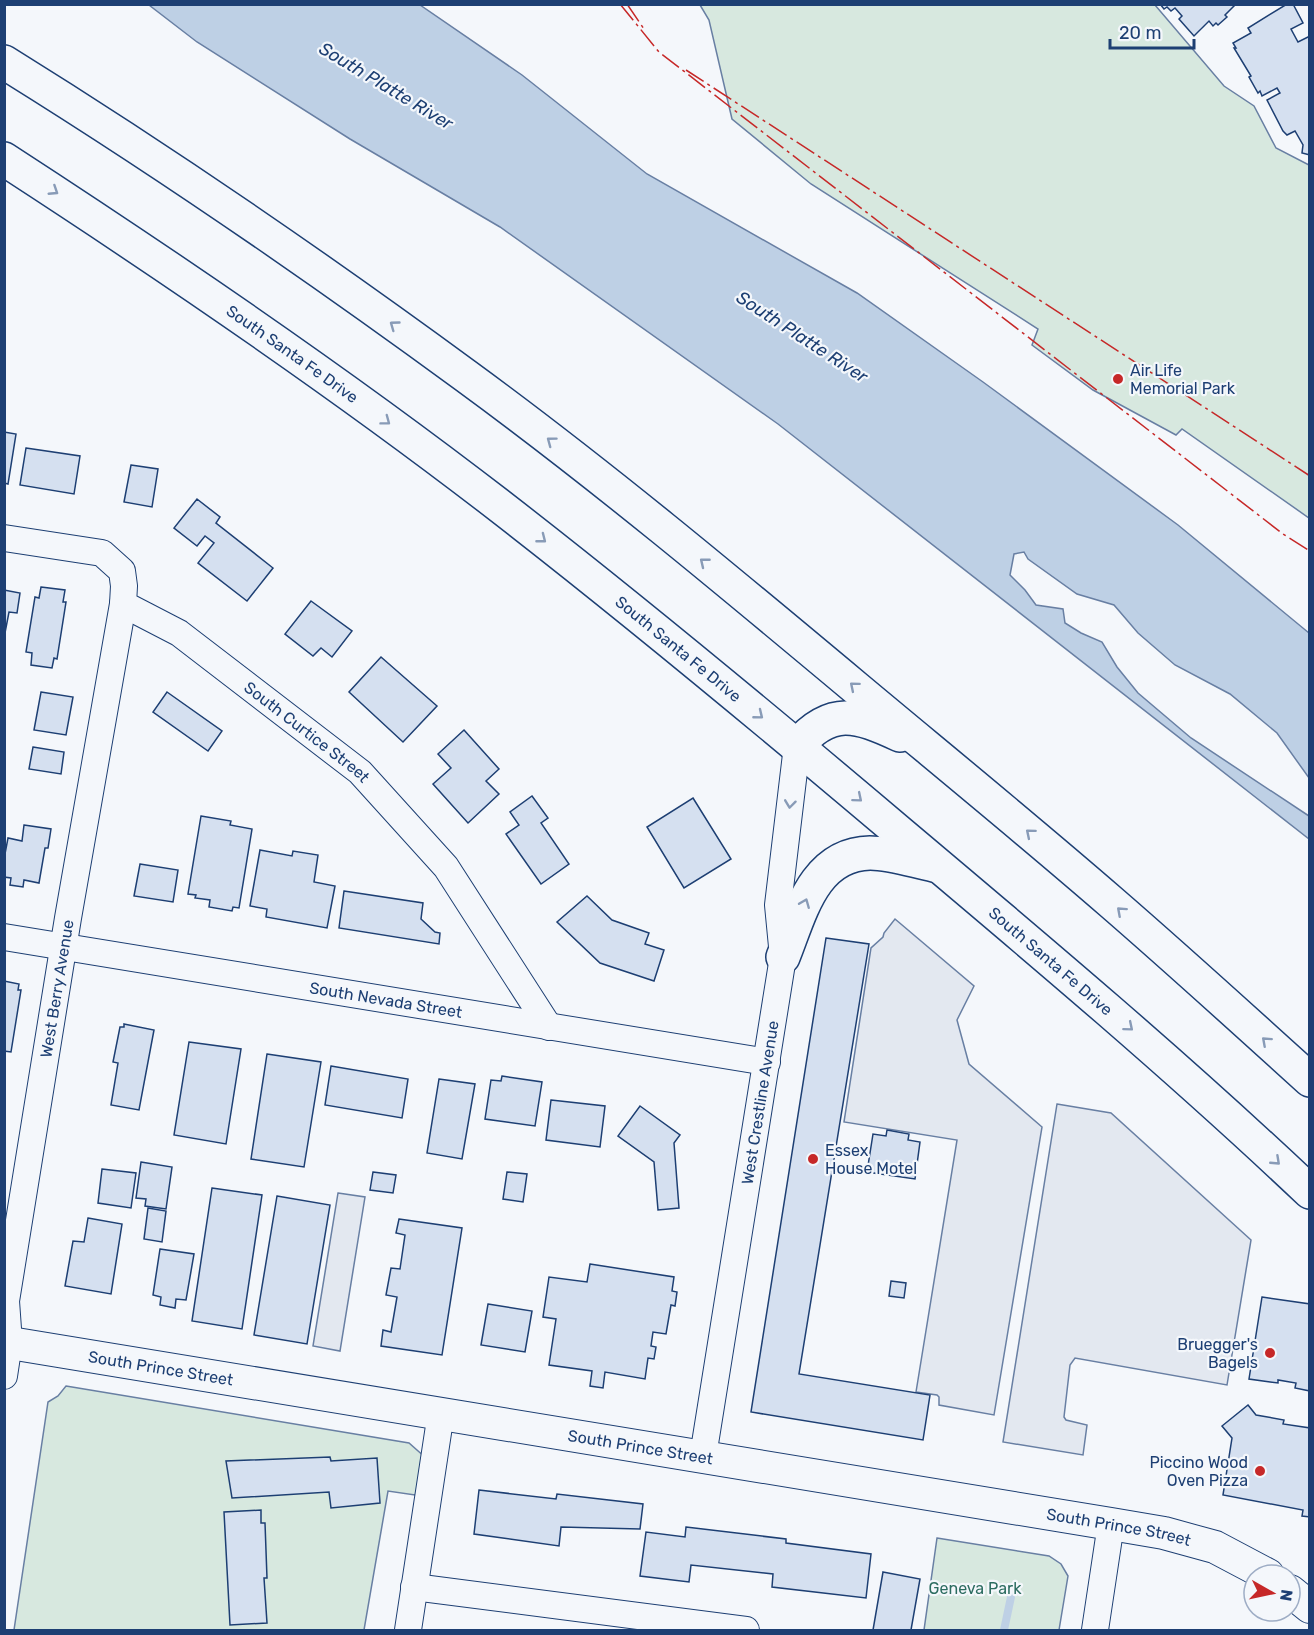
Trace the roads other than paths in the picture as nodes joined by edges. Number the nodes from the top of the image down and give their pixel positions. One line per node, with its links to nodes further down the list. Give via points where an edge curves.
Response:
1 (4, 62): 6 (highway, one-way to 1, via 742,592 468,378 166,166)
2 (4, 159): 5 (highway, South Santa Fe Drive, one-way to 5, via 232,310 374,412 521,523)
3 (4, 538): 4 (street, via 102,553 122,571)
4 (123, 604): 9 (street, West Berry Avenue); 11 (street, South Curtice Street, via 179,633 360,772 446,867)
5 (797, 746): 6 (highway, via 818,726 841,718 869,723); 7 (highway, South Santa Fe Drive, one-way to 7); 10 (street, West Crestline Avenue, one-way to 10, via 778,905)
6 (931, 750): 13 (highway, one-way to 6, via 1112,903)
7 (940, 867): 10 (highway, one-way to 7, via 810,889 838,862 870,853); 14 (highway, South Santa Fe Drive, one-way to 14, via 1146,1041)
8 (4, 937): 9 (street, South Nevada Street)
9 (63, 947): 11 (street, South Nevada Street); 15 (street, West Berry Avenue, via 6,1301)
10 (783, 957): 12 (street, West Crestline Avenue)
11 (549, 1027): 12 (street, South Nevada Street)
12 (767, 1062): 18 (street, West Crestline Avenue)
13 (1310, 1080)
14 (1310, 1192)
15 (7, 1342): 16 (street, West Berry Avenue); 17 (street, South Prince Street)
16 (4, 1376)
17 (441, 1413): 18 (street, South Prince Street); 21 (street)
18 (703, 1456): 19 (street, South Prince Street)
19 (1111, 1524): 20 (street, South Prince Street, via 1215,1547); 24 (street)
20 (1245, 1563)
21 (414, 1587): 22 (street); 23 (street)
22 (408, 1630)
23 (746, 1630)
24 (1095, 1630)

